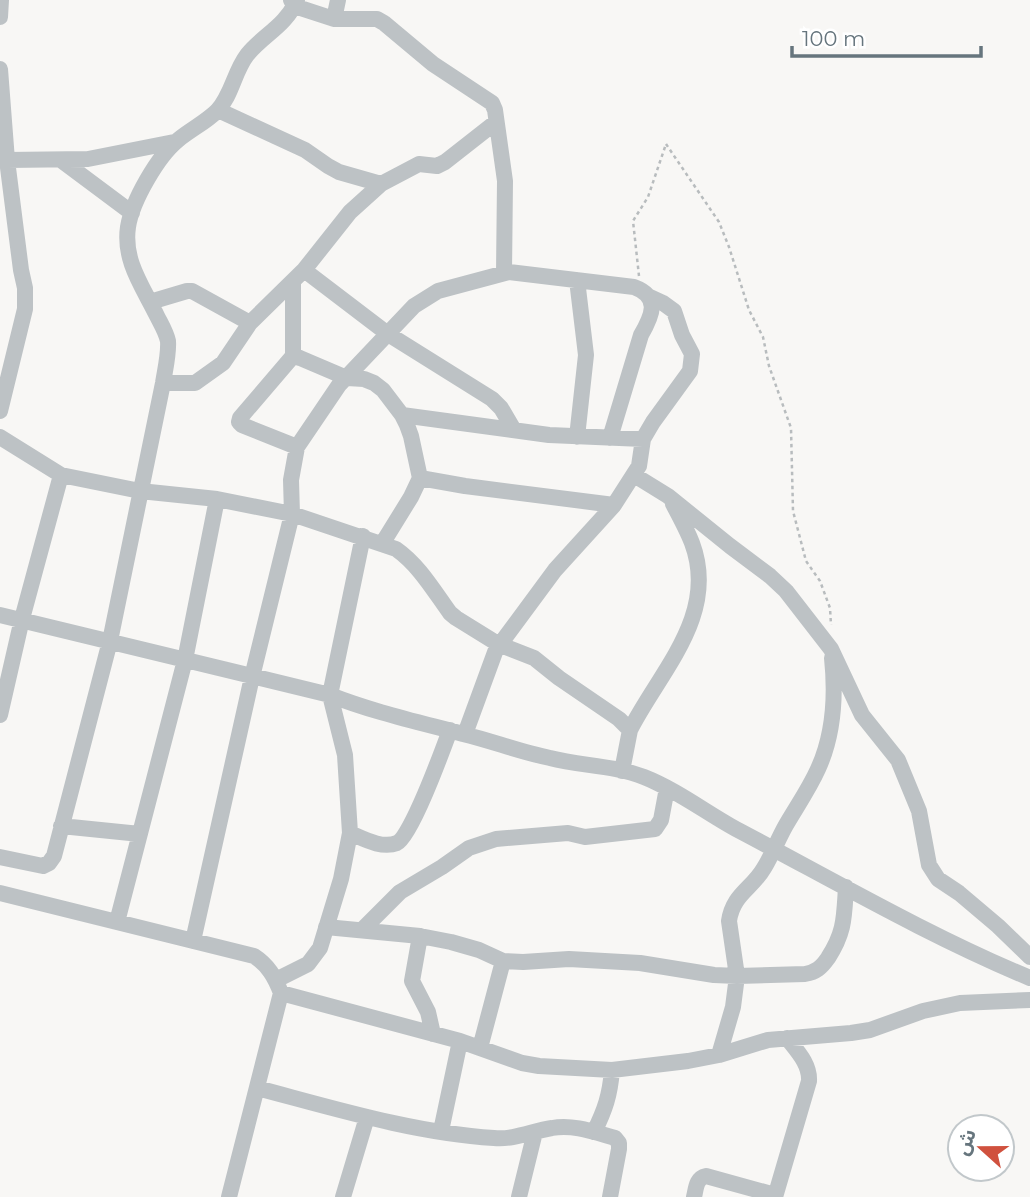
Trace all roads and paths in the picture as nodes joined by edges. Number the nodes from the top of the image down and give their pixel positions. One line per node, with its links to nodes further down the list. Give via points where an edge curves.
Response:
1 (1, 0): 4 (street)
2 (338, 0): 5 (street)
3 (294, 2): 5 (street); 7 (street, via 283,23 243,61)
4 (0, 17)
5 (334, 19): 8 (street, via 384,23 433,64 492,103)
6 (0, 69): 9 (street)
7 (218, 110): 10 (street); 13 (street, via 306,150 339,172)
8 (496, 122): 13 (street, via 438,166 419,164); 15 (street, via 505,181)
9 (3, 141): 11 (street)
10 (174, 142): 12 (street); 14 (street, via 145,182)
11 (7, 160): 12 (street); 25 (street, via 25,309)
12 (61, 160): 14 (street)
13 (381, 184): 16 (street, via 350,212)
14 (132, 213): 19 (street, via 128,250)
15 (504, 273): 17 (street); 21 (street, via 438,291 414,306)
16 (299, 275): 20 (street); 21 (street); 22 (street)
17 (577, 280): 18 (street); 29 (street, via 586,355)
18 (645, 293): 30 (street, via 653,305); 31 (street, via 674,311 692,354 690,371); 47 (path, via 633,221 648,197 666,144 719,222 763,338 791,428 793,511 806,561 830,608)
19 (150, 302): 20 (street, via 192,291); 24 (street, via 168,342)
20 (250, 323): 24 (street, via 223,363 207,375 195,383)
21 (388, 334): 23 (street); 27 (street, via 492,400)
22 (293, 356): 23 (street); 32 (street, via 239,422)
23 (347, 378): 26 (street, via 374,383); 32 (street)
24 (163, 383): 36 (street)
25 (0, 411)
26 (401, 415): 27 (street); 35 (street, via 411,436)
27 (514, 430): 29 (street)
28 (0, 437): 33 (street)
29 (578, 437): 30 (street)
30 (610, 438): 31 (street)
31 (643, 439): 34 (street)
32 (297, 447): 40 (street, via 291,480)
33 (61, 475): 36 (street); 44 (street)
34 (634, 475): 37 (street); 39 (street)
35 (420, 478): 39 (street); 42 (street)
36 (140, 491): 38 (street); 45 (street)
37 (668, 496): 47 (street, via 786,591); 52 (street, via 693,544 700,593 686,634)
38 (217, 499): 40 (street); 48 (street)
39 (614, 505): 46 (street, via 555,570)
40 (292, 514): 41 (street); 49 (street)
41 (363, 536): 42 (street); 50 (street)
42 (382, 544): 46 (street, via 416,565 450,614)
43 (0, 615): 44 (street)
44 (22, 619): 45 (street); 51 (street)
45 (110, 641): 48 (street); 56 (street)
46 (498, 644): 52 (street, via 540,661); 53 (street)
47 (831, 649): 59 (street, via 834,702 828,742 807,792); 68 (street, via 862,715 898,760 919,811 929,865 937,878)
48 (185, 660): 49 (street); 58 (street)
49 (253, 677): 50 (street); 67 (street)
50 (330, 695): 53 (street); 57 (street, via 345,755)
51 (0, 714)
52 (630, 730): 54 (street)
53 (458, 732): 54 (street, via 558,761); 57 (street, via 399,842 381,845)
54 (622, 771): 55 (street)
55 (667, 788): 59 (street); 65 (street, via 655,829 585,837 568,833 496,839 469,848 400,892)
56 (61, 826): 58 (street); 60 (street, via 49,863 43,866)
57 (350, 833): 64 (street)
58 (140, 834): 63 (street)
59 (774, 848): 61 (street); 70 (street, via 730,914)
60 (0, 857)
61 (846, 887): 70 (street, via 843,928 837,944 815,972); 71 (street)
62 (0, 893): 63 (street)
63 (117, 922): 67 (street)
64 (326, 926): 65 (street); 72 (street, via 320,948 308,964)
65 (362, 930): 66 (street)
66 (420, 936): 69 (street, via 470,947); 74 (street, via 412,981)
67 (193, 941): 72 (street, via 254,956 265,963)
68 (1030, 957)
69 (503, 961): 70 (street, via 640,963); 77 (street)
70 (737, 976): 78 (street)
71 (1030, 978)
72 (278, 986): 74 (street); 80 (street)
73 (1030, 1000): 75 (street, via 960,1003 870,1030)
74 (433, 1034): 76 (street)
75 (787, 1038): 78 (street); 85 (street, via 810,1073)
76 (460, 1041): 77 (street); 82 (street)
77 (480, 1048): 79 (street, via 539,1066)
78 (719, 1055): 79 (street)
79 (612, 1070): 84 (street, via 605,1110)
80 (257, 1088): 81 (street); 86 (street)
81 (367, 1117): 82 (street); 87 (street)
82 (441, 1131): 83 (street, via 496,1139)
83 (535, 1132): 84 (street, via 567,1126); 88 (street)
84 (594, 1132): 89 (street, via 619,1143)
85 (775, 1196): 90 (street, via 706,1176 698,1181)
86 (229, 1197)
87 (343, 1197)
88 (519, 1197)
89 (610, 1197)
90 (694, 1197)

